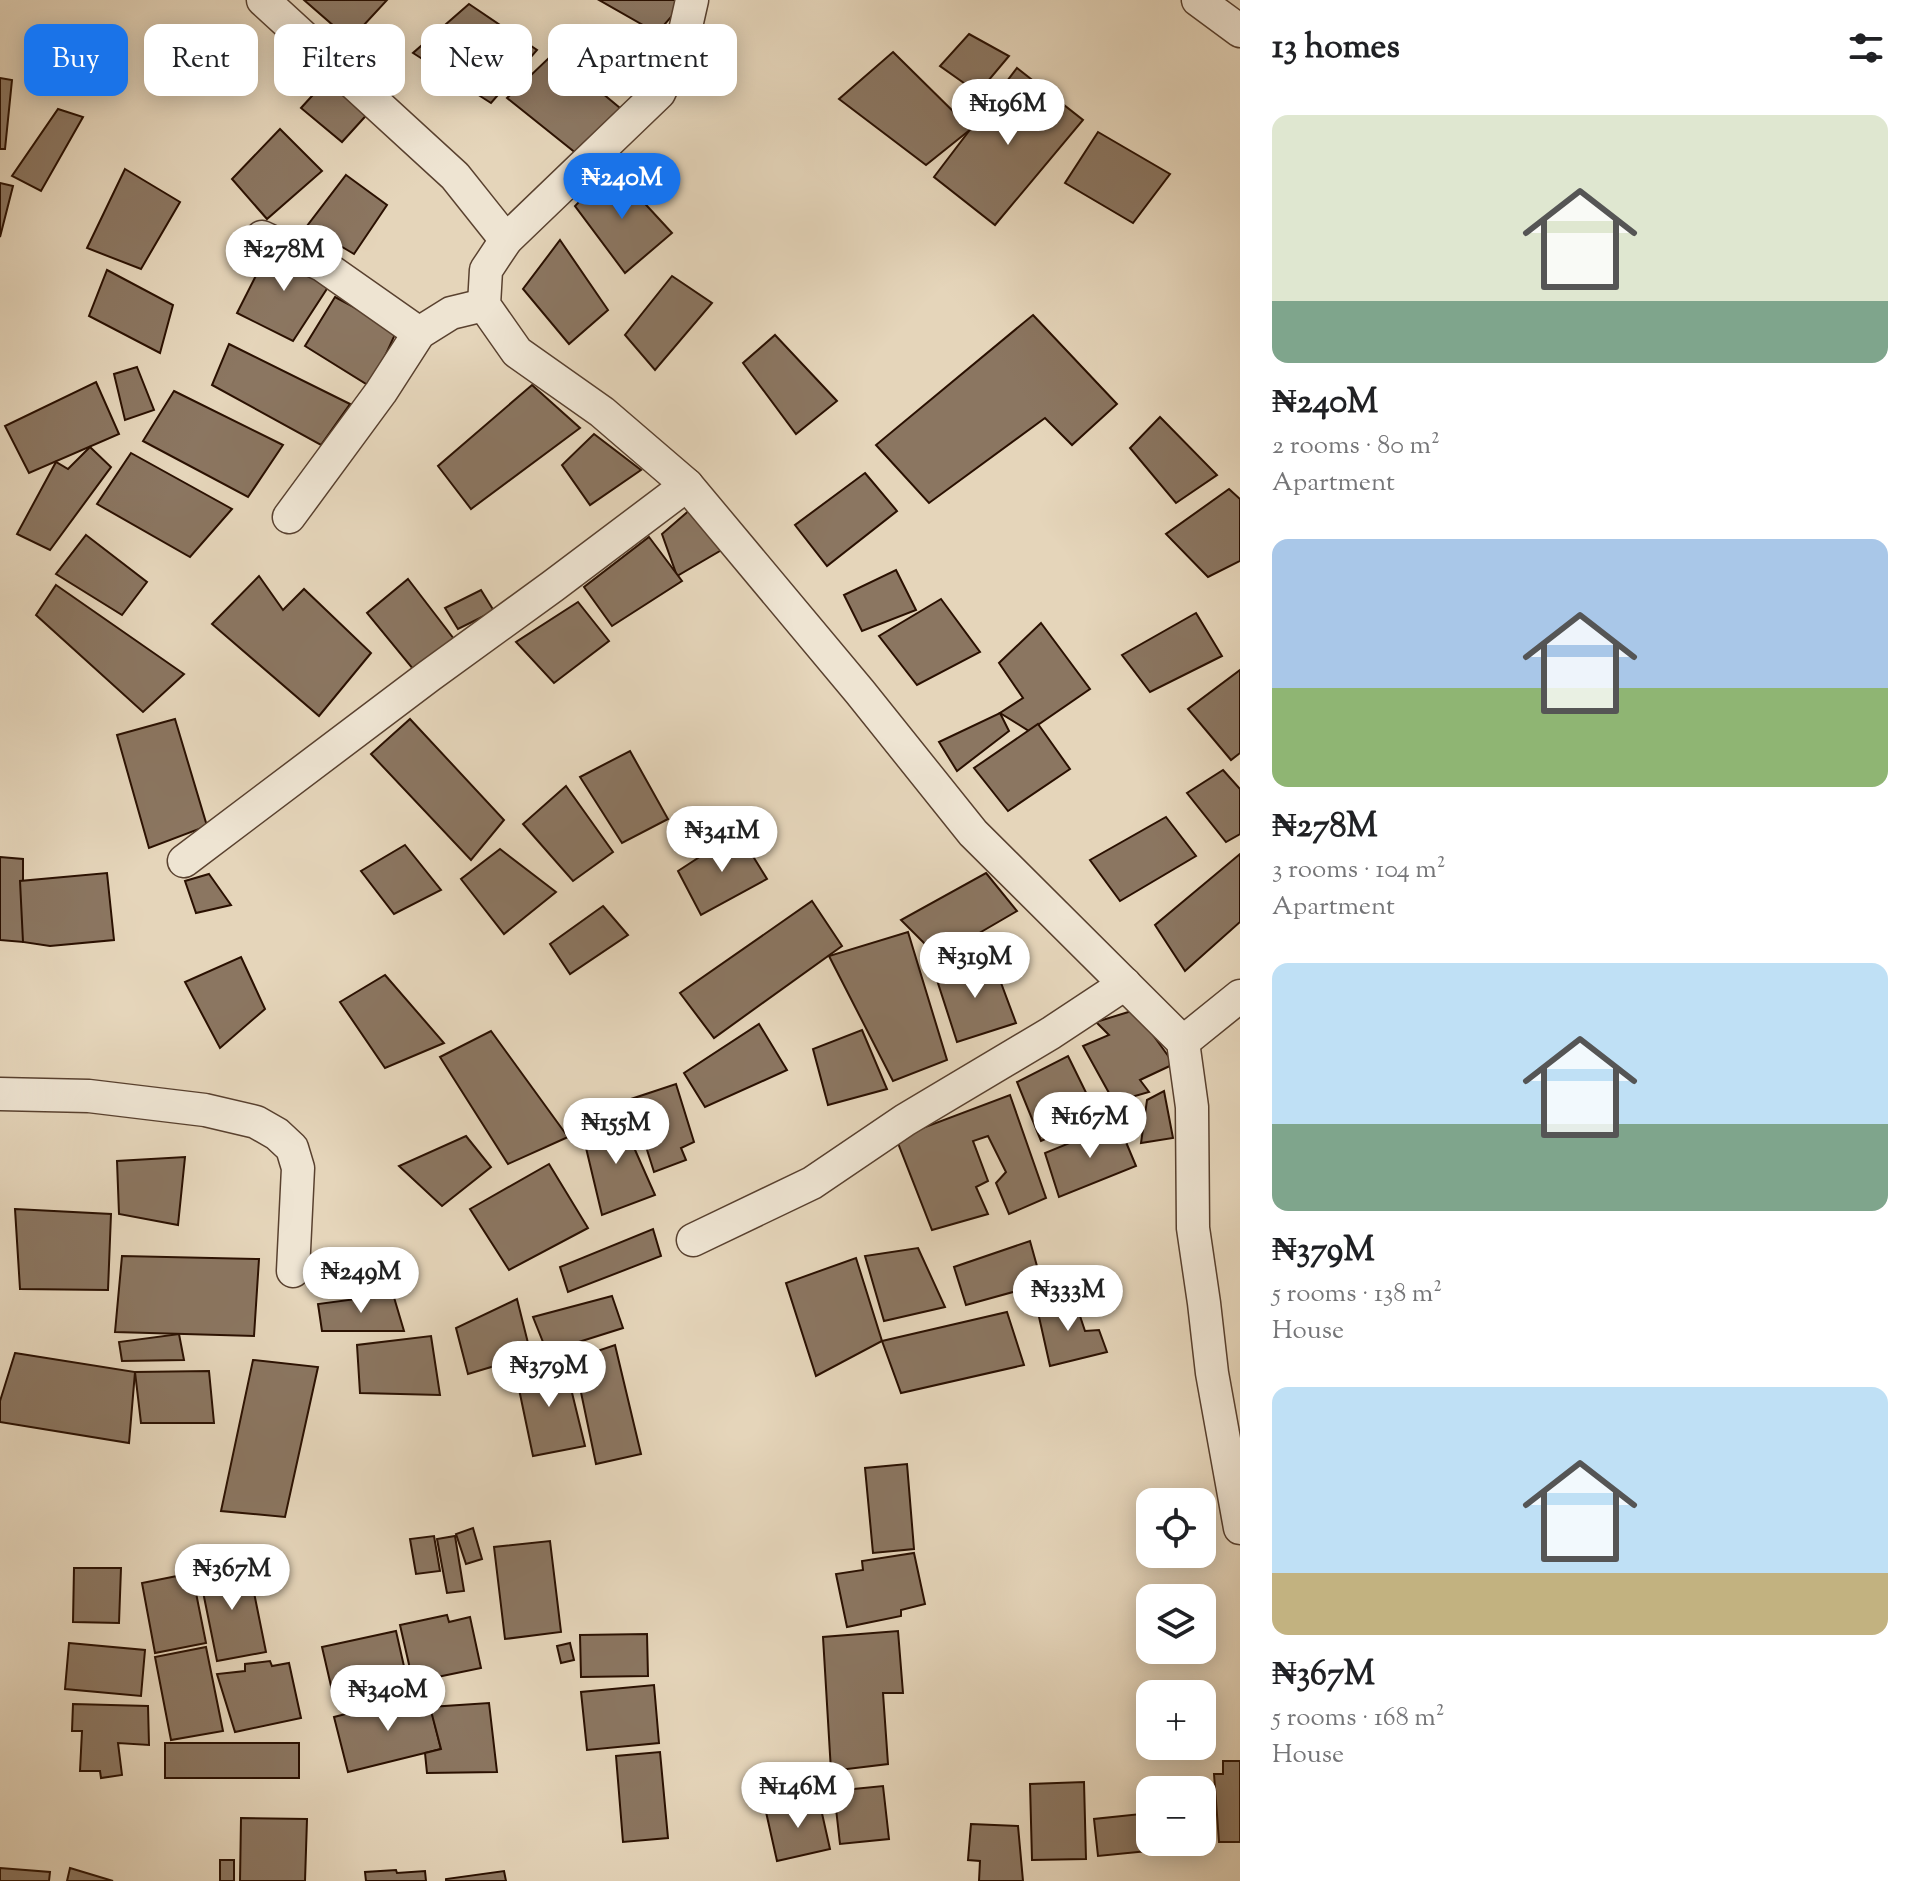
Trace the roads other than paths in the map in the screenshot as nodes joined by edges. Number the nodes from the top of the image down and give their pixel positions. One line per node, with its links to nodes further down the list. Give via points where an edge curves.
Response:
1 (263, 0): 6 (street, via 455,176)
2 (692, 0): 6 (street, via 682,44 659,93)
3 (1198, 0): 4 (street)
4 (1240, 31)
5 (262, 237): 8 (street, via 322,265)
6 (506, 240): 7 (street, via 486,270)
7 (484, 305): 8 (street, via 451,313); 9 (street, via 517,352 602,412)
8 (419, 333): 10 (street)
9 (687, 485): 11 (street); 12 (street, via 973,833)
10 (289, 517)
11 (184, 861)
12 (1125, 984): 14 (street); 16 (street, via 812,1183)
13 (1240, 996): 14 (street)
14 (1183, 1042): 18 (street, via 1192,1107 1193,1228)
15 (0, 1094): 17 (street, via 89,1096 205,1110 256,1122 277,1134 292,1148 298,1168)
16 (693, 1240)
17 (293, 1271)
18 (1240, 1528)

